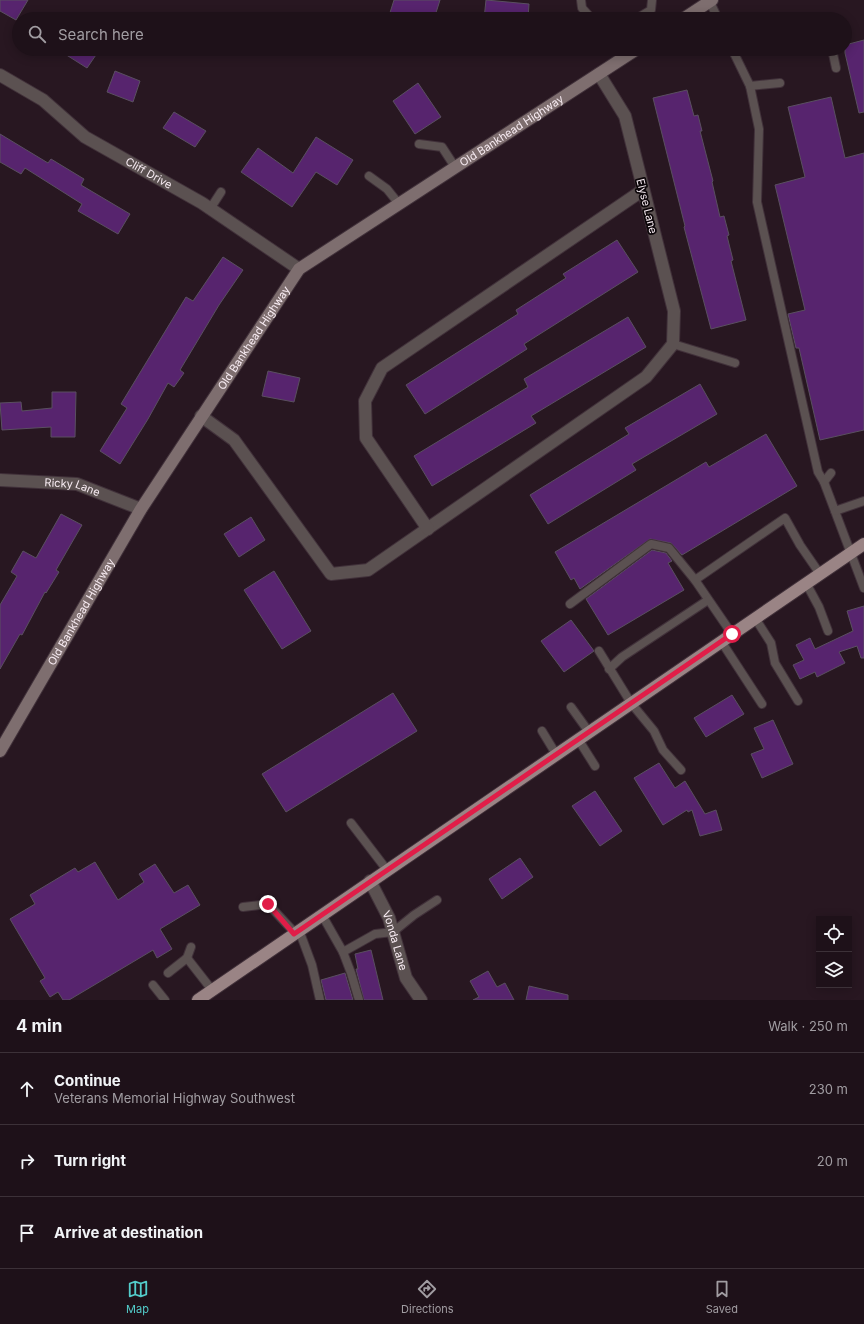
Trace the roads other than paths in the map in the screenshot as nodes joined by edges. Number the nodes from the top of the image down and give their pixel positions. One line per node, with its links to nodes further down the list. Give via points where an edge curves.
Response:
1 (581, 0): 4 (lane)
2 (652, 0): 5 (lane, via 651,10)
3 (711, 1): 6 (street); 7 (lane)
4 (586, 12)
5 (648, 12)
6 (694, 12)
7 (715, 12)
8 (626, 56): 12 (street, Old Bankhead Highway)
9 (735, 56): 15 (lane)
10 (833, 56): 11 (lane)
11 (836, 68)
12 (599, 74): 17 (street, Old Bankhead Highway); 19 (street, Elyse Lane, via 625,116)
13 (0, 75): 22 (street, Cliff Drive, via 43,100 85,138)
14 (780, 83): 15 (lane)
15 (750, 86): 29 (lane, via 759,129 757,202 818,472)
16 (419, 144): 17 (lane, via 442,147)
17 (455, 167): 21 (street, Old Bankhead Highway)
18 (369, 176): 21 (lane, via 387,189)
19 (643, 190): 24 (street, Elyse Lane, via 674,311); 33 (street, via 382,368 365,401 366,438)
20 (221, 192): 22 (lane)
21 (399, 204): 23 (street, Old Bankhead Highway)
22 (210, 209): 23 (street, Cliff Drive)
23 (299, 269): 26 (street, Old Bankhead Highway)
24 (673, 344): 25 (lane); 33 (street, via 646,377)
25 (735, 363)
26 (201, 416): 31 (street, Old Bankhead Highway); 33 (street, via 234,440 332,574 368,570)
27 (831, 473): 29 (lane)
28 (0, 480): 31 (street, Ricky Lane, via 77,484)
29 (824, 482): 32 (lane)
30 (864, 501): 32 (lane)
31 (141, 509): 55 (street, Old Bankhead Highway)
32 (835, 511): 35 (lane)
33 (428, 528)
34 (864, 544): 35 (main road)
35 (850, 553): 36 (main road); 39 (lane)
36 (820, 574): 37 (lane, via 785,518); 38 (main road)
37 (695, 580): 40 (lane); 41 (lane, via 669,548 651,544)
38 (806, 583): 42 (main road); 43 (lane)
39 (864, 588)
40 (708, 600): 44 (lane); 47 (lane, via 622,657)
41 (570, 604)
42 (755, 618): 44 (main road); 48 (lane, via 771,643 775,663)
43 (828, 631)
44 (732, 634): 45 (main road)
45 (721, 641): 49 (main road); 50 (lane)
46 (599, 651): 47 (lane)
47 (609, 670): 49 (lane)
48 (798, 701)
49 (631, 703): 53 (main road); 58 (lane, via 654,731 663,750)
50 (762, 704)
51 (571, 707): 53 (lane)
52 (542, 731): 56 (lane)
53 (589, 732): 54 (main road)
54 (578, 740): 56 (main road); 57 (lane)
55 (0, 751)
56 (556, 754): 60 (main road)
57 (595, 766)
58 (681, 770)
59 (351, 823): 60 (lane)
60 (387, 870): 61 (main road)
61 (370, 881): 64 (main road); 66 (street, Vonda Lane, via 389,918)
62 (437, 900): 66 (lane)
63 (243, 907): 65 (lane, via 268,904)
64 (322, 915): 65 (main road); 68 (lane)
65 (297, 932): 72 (main road); 75 (lane, via 312,965)
66 (393, 932): 68 (lane, via 375,934); 77 (street, Vonda Lane, via 406,978)
67 (191, 948): 69 (lane)
68 (343, 952): 76 (lane)
69 (187, 958): 70 (lane); 72 (lane)
70 (168, 973)
71 (153, 985): 73 (lane)
72 (212, 990): 74 (main road)
73 (165, 1000)
74 (198, 1000)
75 (320, 1000)
76 (359, 1000)
77 (421, 1000)

